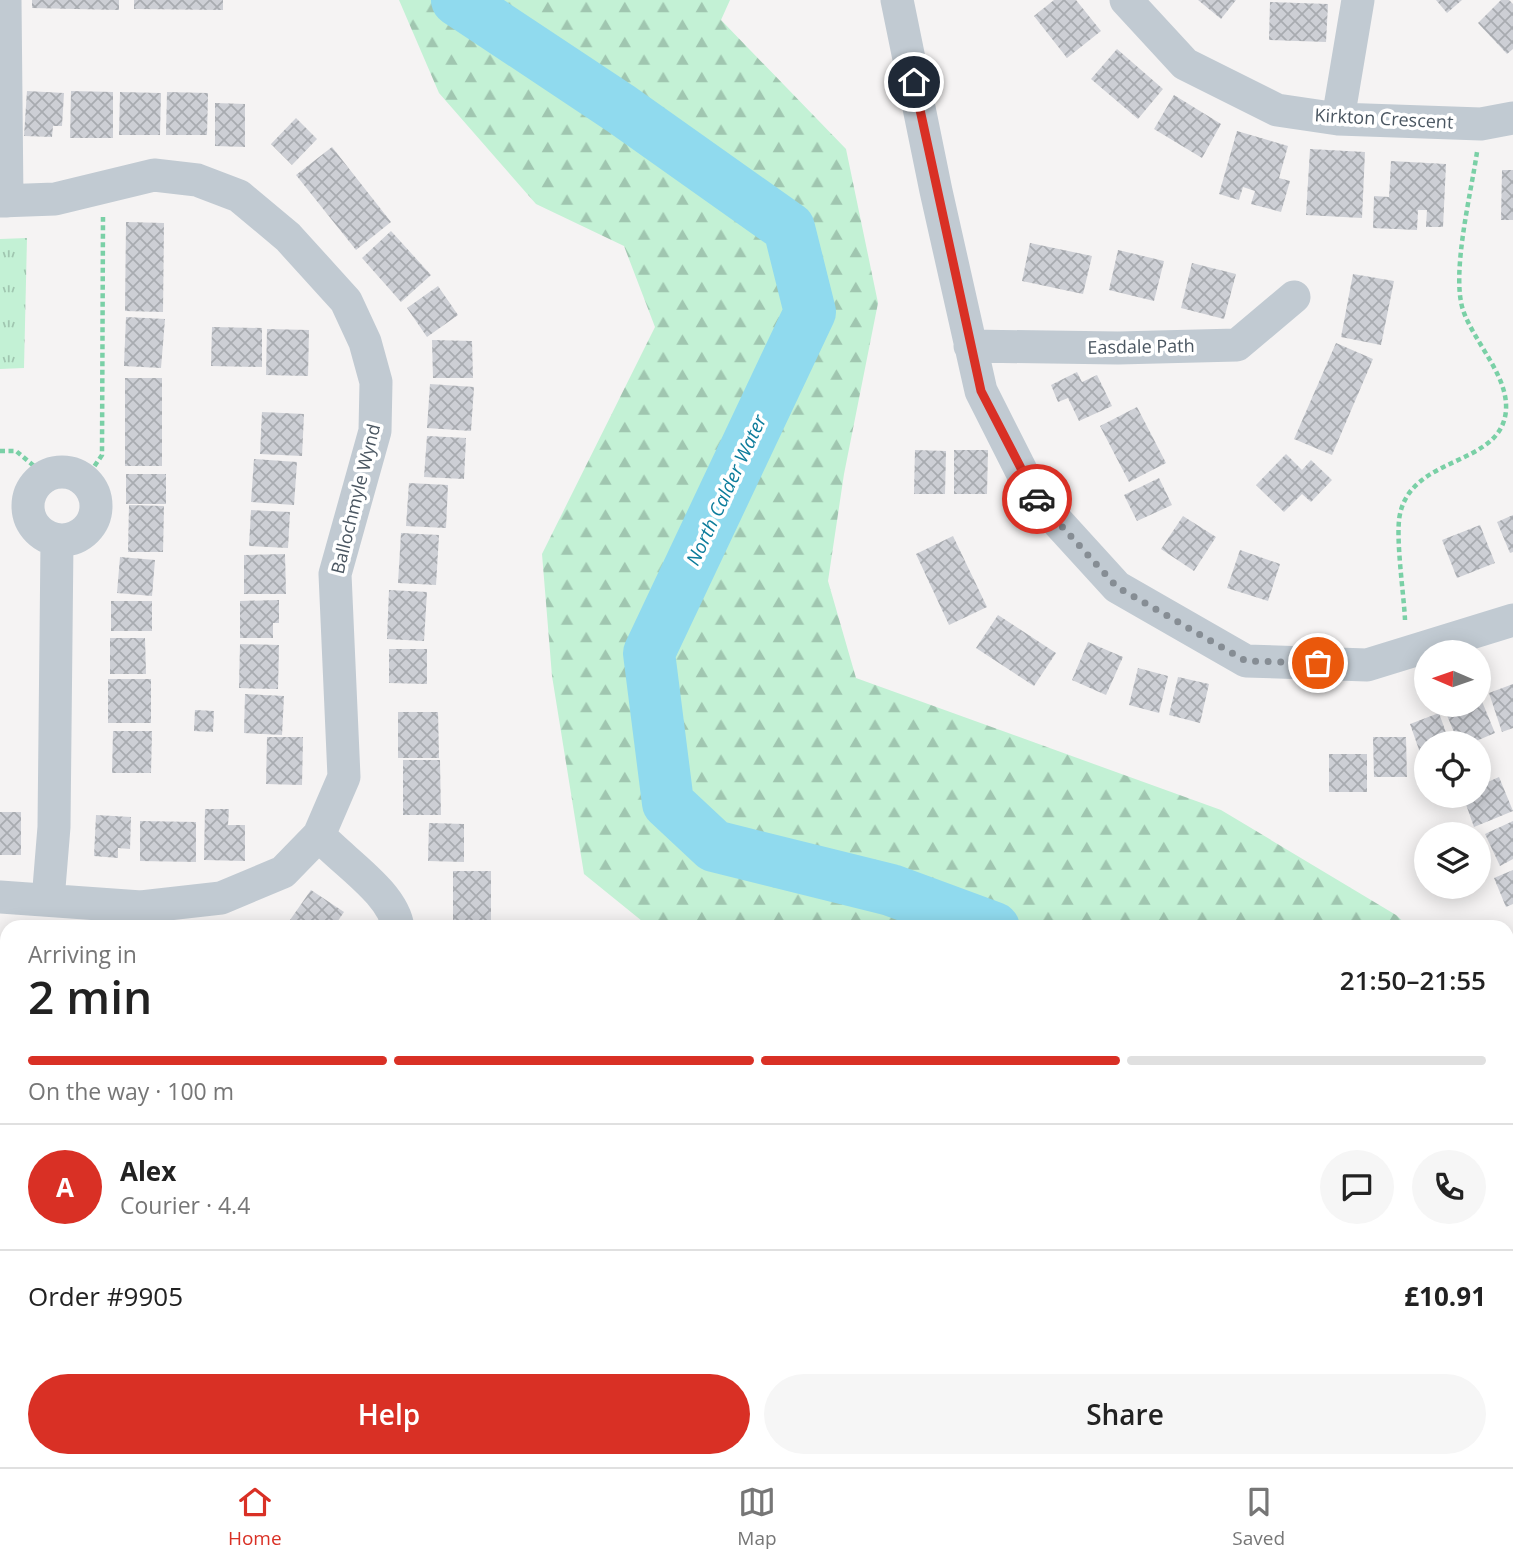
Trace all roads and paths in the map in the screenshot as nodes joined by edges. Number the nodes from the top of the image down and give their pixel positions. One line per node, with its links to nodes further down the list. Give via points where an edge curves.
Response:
1 (5, 0): 9 (street)
2 (897, 0): 11 (street)
3 (1126, 0): 6 (street, Kirkton Crescent, via 1185,64 1277,110)
4 (1358, 0): 6 (street)
5 (1513, 118): 7 (street, Kirkton Crescent)
6 (1338, 119): 7 (street, Kirkton Crescent)
7 (1481, 124): 13 (path, via 1458,289 1464,313 1507,396)
8 (98, 187): 9 (street, Ballochmyle Wynd, via 55,199); 16 (path, via 104,253 102,455); 20 (street, Ballochmyle Wynd, via 154,175 197,180 239,196 288,237 346,301 365,342 376,383 375,431 335,574 344,777)
9 (3, 201)
10 (1294, 297): 11 (street, Easdale Path, via 1237,345)
11 (970, 346): 19 (street, via 981,391 1034,496 1117,587 1246,661 1367,665)
12 (1513, 400): 13 (path)
13 (1506, 404): 19 (path, via 1501,430 1488,442 1418,480 1405,497 1399,516)
14 (0, 451): 15 (path, via 16,451)
15 (46, 476): 16 (street, via 66,472); 17 (street, via 31,491 28,512 38,531)
16 (85, 480): 17 (street, via 96,499 93,521 78,537)
17 (57, 541): 22 (street, via 54,827)
18 (1513, 620): 19 (street)
19 (1407, 653)
20 (319, 835): 22 (street, Ballochmyle Wynd, via 283,872 221,898 141,907); 23 (street, via 381,894)
21 (0, 897): 22 (street, Ballochmyle Wynd)
22 (48, 900)
23 (397, 920)

